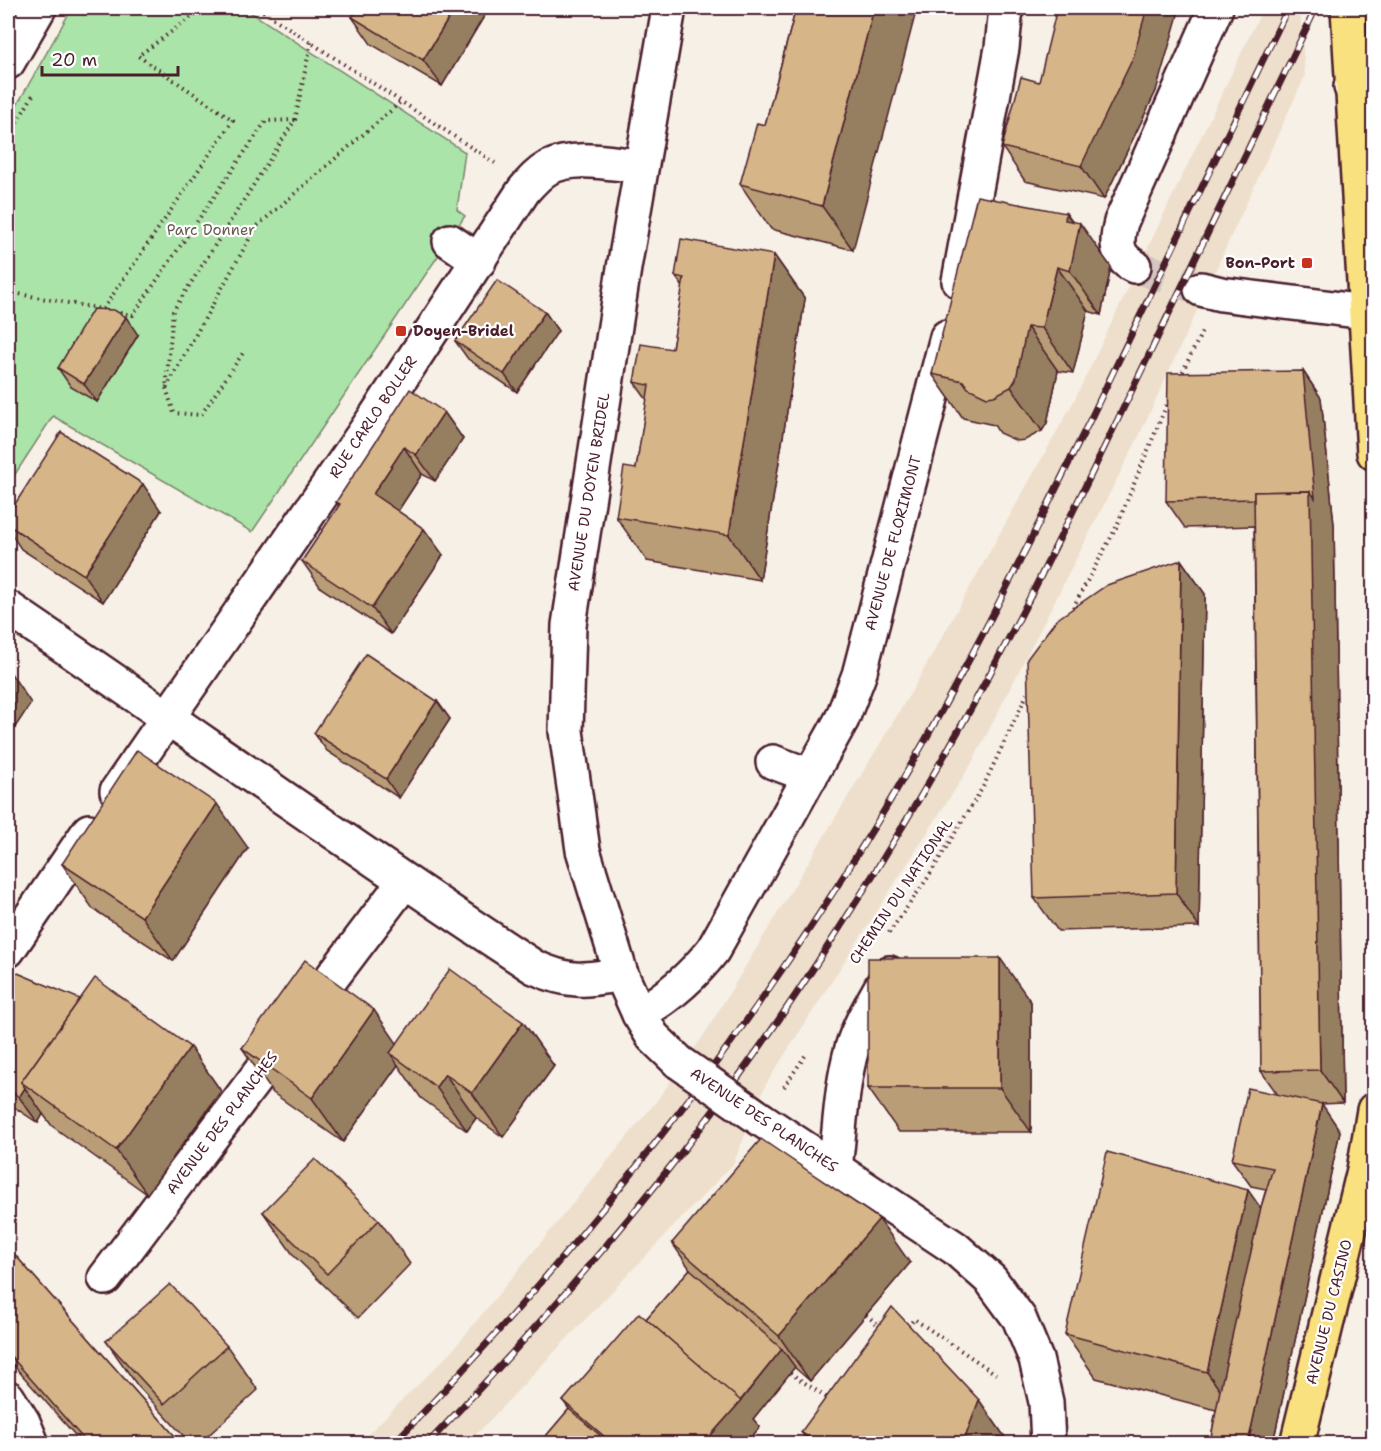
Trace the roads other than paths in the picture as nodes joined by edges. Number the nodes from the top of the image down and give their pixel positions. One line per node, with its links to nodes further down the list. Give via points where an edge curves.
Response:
1 (39, 8): 6 (street)
2 (669, 8): 8 (street, AVENUE DU DOYEN BRIDEL)
3 (1006, 8): 18 (street, AVENUE DE FLORIMONT, via 953,311 859,675 842,719)
4 (1216, 8): 11 (street, via 1121,222 1116,239 1119,252)
5 (1348, 8): 7 (main road)
6 (8, 62)
7 (1363, 76): 13 (main road)
8 (641, 166): 10 (street, RUE CARLO BOLLER, via 579,161 549,167 524,190); 22 (street, AVENUE DU DOYEN BRIDEL, via 569,625 566,731 583,850)
9 (450, 241): 10 (street)
10 (478, 261): 16 (street, RUE CARLO BOLLER)
11 (1134, 266)
12 (1211, 291): 13 (street)
13 (1365, 312): 14 (main road)
14 (1374, 453)
15 (8, 608): 16 (street)
16 (168, 717): 19 (street); 21 (street, RUE CARLO BOLLER)
17 (773, 762): 18 (street)
18 (811, 776): 23 (street, AVENUE DE FLORIMONT, via 713,950 681,986)
19 (404, 882): 22 (street, via 554,976 572,981); 26 (street, AVENUE DES PLANCHES)
20 (890, 949): 25 (street, via 852,1049)
21 (8, 950)
22 (621, 974): 23 (street, AVENUE DES PLANCHES)
23 (639, 1014): 25 (street, AVENUE DES PLANCHES, bridge, via 653,1037 679,1062)
24 (1374, 1110): 30 (main road, AVENUE DU CASINO, via 1364,1170)
25 (835, 1168): 29 (street, AVENUE DES PLANCHES, via 955,1248 991,1280 1019,1318 1039,1369)
26 (105, 1278)
27 (8, 1398): 28 (street)
28 (32, 1443)
29 (1048, 1443)
30 (1297, 1443)

